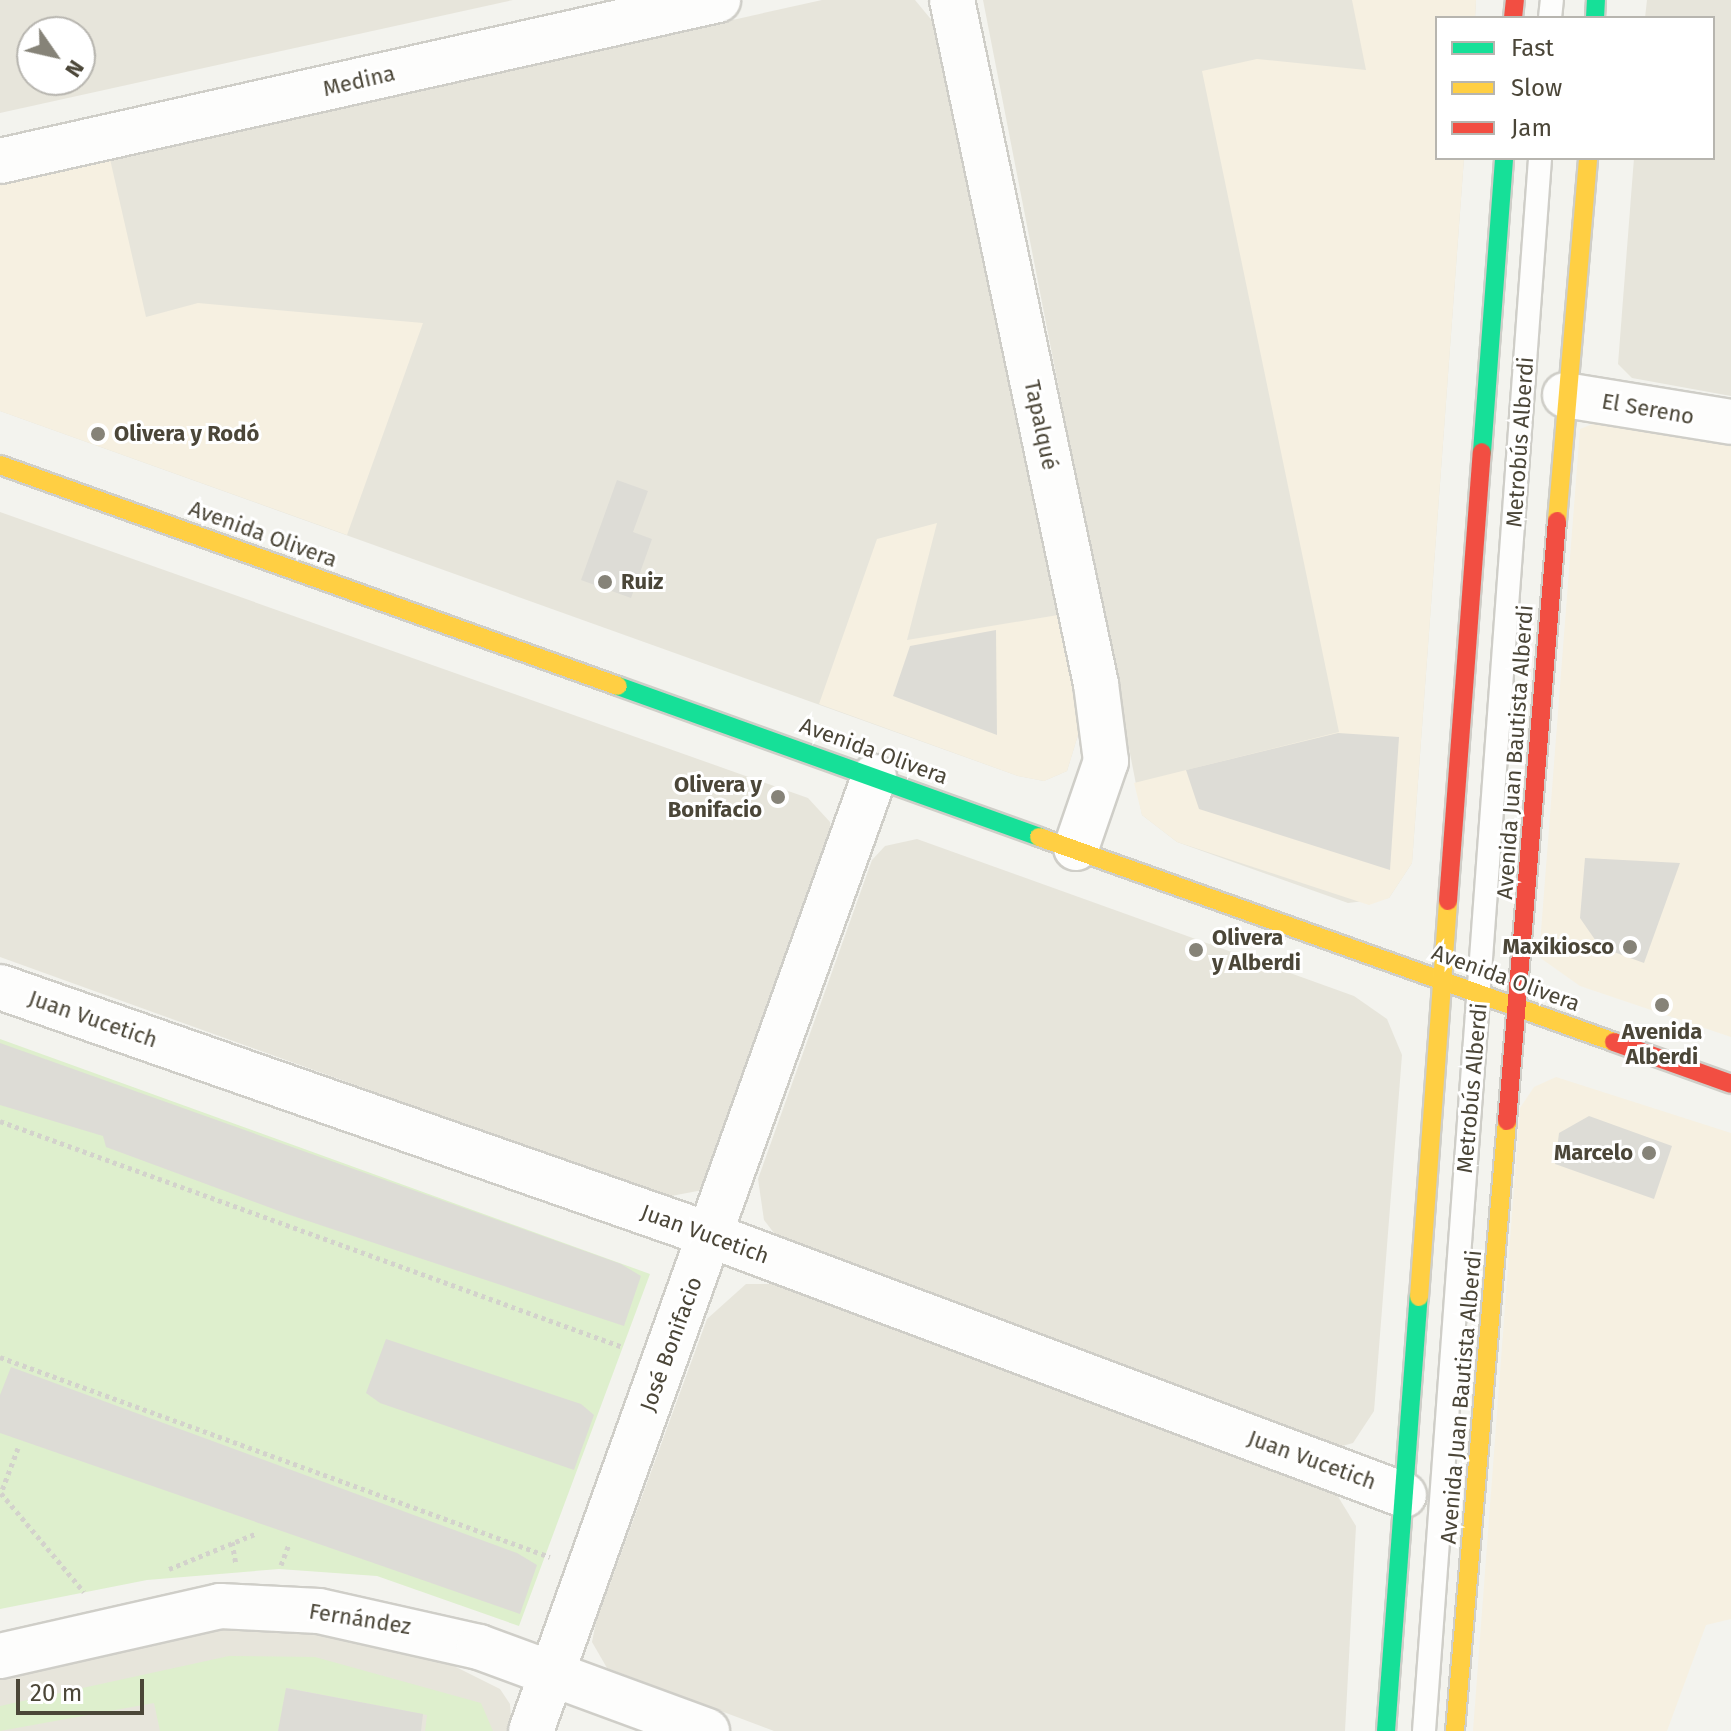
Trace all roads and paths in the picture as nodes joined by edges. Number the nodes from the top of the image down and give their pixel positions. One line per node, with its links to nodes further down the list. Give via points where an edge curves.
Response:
1 (718, 0): 6 (street, Medina)
2 (952, 0): 11 (street, Tapalqué, via 1096,684 1106,761)
3 (1504, 160): 12 (main road)
4 (1540, 160): 14 (lane, Metrobús Alberdi)
5 (1588, 160): 7 (main road, Avenida Juan Bautista Alberdi)
6 (0, 161)
7 (1565, 395): 8 (street, El Sereno); 15 (main road, Avenida Juan Bautista Alberdi)
8 (1731, 422)
9 (0, 465): 10 (main road, Avenida Olivera)
10 (874, 777): 11 (main road, Avenida Olivera); 18 (street, José Bonifacio)
11 (1076, 848): 12 (main road, Avenida Olivera)
12 (1446, 982): 14 (main road, Avenida Olivera); 22 (main road)
13 (0, 987): 18 (street, Juan Vucetich)
14 (1480, 994): 15 (main road, Avenida Olivera); 36 (lane, Metrobús Alberdi)
15 (1520, 1008): 16 (main road, Avenida Olivera); 37 (main road, Avenida Juan Bautista Alberdi)
16 (1731, 1084)
17 (0, 1121): 19 (path)
18 (710, 1235): 22 (street, Juan Vucetich); 32 (street, José Bonifacio)
19 (633, 1351)
20 (0, 1357): 26 (path)
21 (18, 1448): 30 (path, via 1,1493)
22 (1404, 1495): 35 (main road)
23 (257, 1533): 24 (path)
24 (232, 1542): 28 (path); 29 (path)
25 (289, 1544): 27 (path)
26 (555, 1559)
27 (279, 1569)
28 (237, 1572)
29 (161, 1573)
30 (84, 1592)
31 (0, 1656): 32 (street, Fernández, via 220,1606 271,1606 408,1625)
32 (552, 1674): 33 (street, José Bonifacio); 34 (street, Fernández)
33 (531, 1731)
34 (707, 1731)
35 (1386, 1731)
36 (1424, 1731)
37 (1455, 1731)

